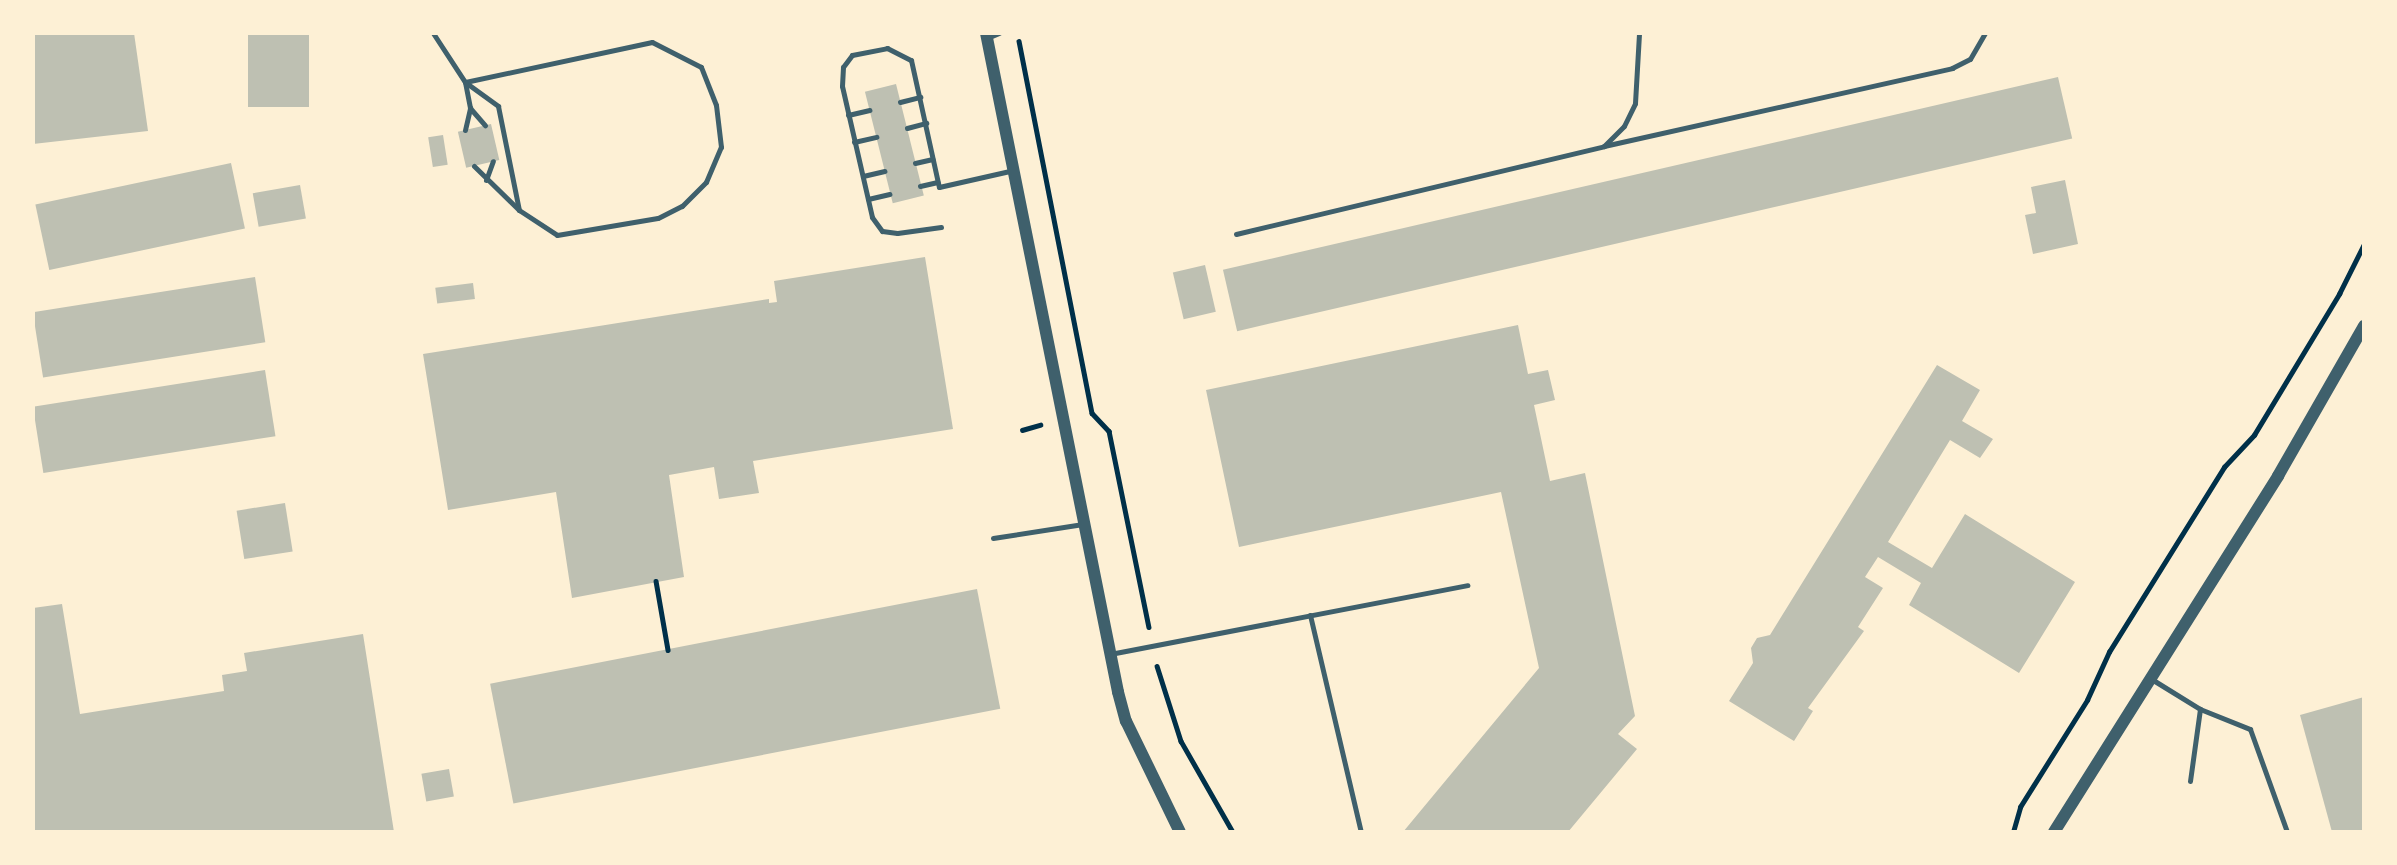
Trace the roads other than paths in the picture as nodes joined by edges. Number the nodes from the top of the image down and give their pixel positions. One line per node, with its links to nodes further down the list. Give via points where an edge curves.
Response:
1 (433, 33): 5 (lane)
2 (1639, 33): 17 (lane, via 1635,103 1624,126)
3 (1985, 33): 17 (lane, via 1970,59 1952,68)
4 (991, 35): 22 (street)
5 (465, 82): 8 (lane); 30 (lane, via 498,106); 30 (lane, via 652,42 701,67 716,105 721,148 706,182 682,206 658,218 557,235)
6 (920, 97): 7 (lane); 10 (lane, via 911,60 901,52 870,49 852,55 843,67); 11 (lane)
7 (900, 102)
8 (470, 108): 12 (lane); 14 (lane)
9 (869, 110): 10 (lane)
10 (848, 115): 16 (lane)
11 (926, 123): 13 (lane); 18 (lane)
12 (485, 125)
13 (907, 128)
14 (465, 130)
15 (876, 137): 16 (lane)
16 (854, 142): 24 (lane)
17 (1604, 146): 32 (lane)
18 (933, 159): 20 (lane); 26 (lane)
19 (493, 161): 25 (lane)
20 (915, 163)
21 (474, 166): 25 (lane)
22 (1014, 170): 26 (lane); 34 (street)
23 (884, 171): 24 (lane)
24 (863, 176): 29 (lane)
25 (486, 180): 30 (lane)
26 (938, 184): 27 (lane)
27 (920, 186)
28 (889, 194): 29 (lane)
29 (868, 199): 31 (lane, via 872,217 882,231)
30 (519, 210)
31 (941, 227)
32 (1236, 234)
33 (2364, 326): 39 (street)
34 (1083, 524): 35 (lane); 38 (street)
35 (993, 538)
36 (1467, 585): 37 (lane)
37 (1310, 615): 38 (lane); 43 (lane)
38 (1110, 654): 42 (street, via 1126,721)
39 (2153, 680): 40 (lane); 44 (street)
40 (2200, 709): 41 (lane); 45 (lane, via 2250,729)
41 (2190, 781)
42 (1180, 832)
43 (1361, 832)
44 (2054, 832)
45 (2287, 832)

